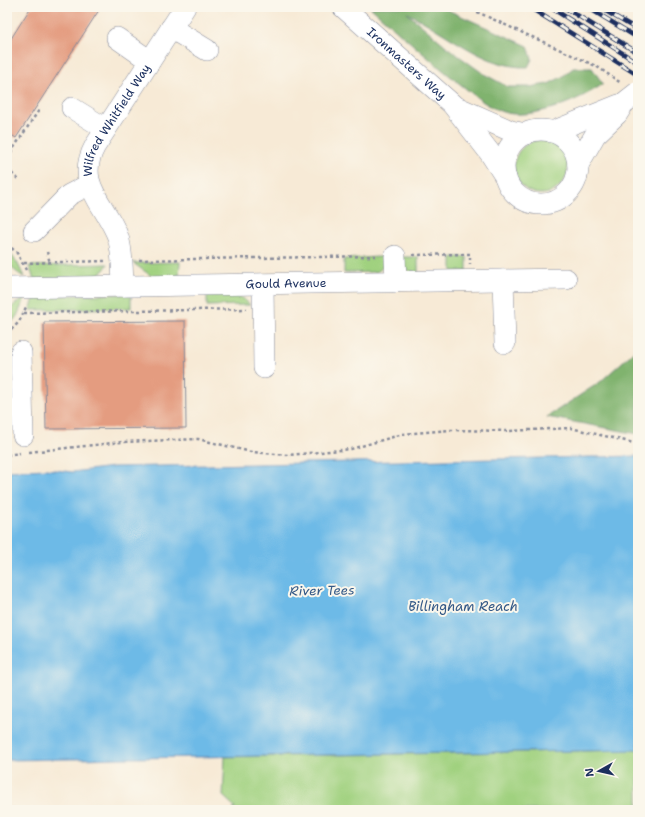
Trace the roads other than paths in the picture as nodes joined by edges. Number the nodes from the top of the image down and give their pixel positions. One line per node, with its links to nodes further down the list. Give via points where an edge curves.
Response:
1 (185, 7): 3 (street, Wilfred Whitfield Way)
2 (343, 7): 8 (street, Ironmasters Way)
3 (172, 28): 5 (street); 6 (street, Wilfred Whitfield Way)
4 (117, 38): 6 (street)
5 (207, 50)
6 (150, 61): 10 (street, Wilfred Whitfield Way)
7 (629, 94): 11 (street, Ironmasters Way); 13 (street, Ironmasters Way, via 617,114 595,135)
8 (452, 104): 12 (street, Ironmasters Way, via 495,125); 14 (street, Ironmasters Way, via 486,147)
9 (72, 108): 10 (street)
10 (106, 129): 15 (street, Wilfred Whitfield Way, via 90,154 87,164)
11 (552, 132): 12 (street, Ironmasters Way, via 541,130); 13 (street, via 570,144)
12 (526, 134): 14 (street, via 508,151 505,164)
13 (578, 165): 14 (street, Ironmasters Way, via 572,188 562,198 549,203 536,204 522,199 512,190)
14 (506, 178)
15 (90, 184): 16 (street, via 69,195); 22 (street, Wilfred Whitfield Way, via 118,238 122,261)
16 (34, 231)
17 (395, 256): 20 (street)
18 (566, 279): 19 (street, Gould Avenue)
19 (504, 280): 20 (street, Gould Avenue); 24 (street)
20 (396, 282): 21 (street, Gould Avenue)
21 (263, 284): 22 (street, Gould Avenue); 26 (street)
22 (122, 286): 23 (street, Gould Avenue)
23 (7, 288)
24 (505, 343)
25 (21, 352): 27 (street)
26 (264, 368)
27 (15, 398): 28 (street)
28 (23, 435)

